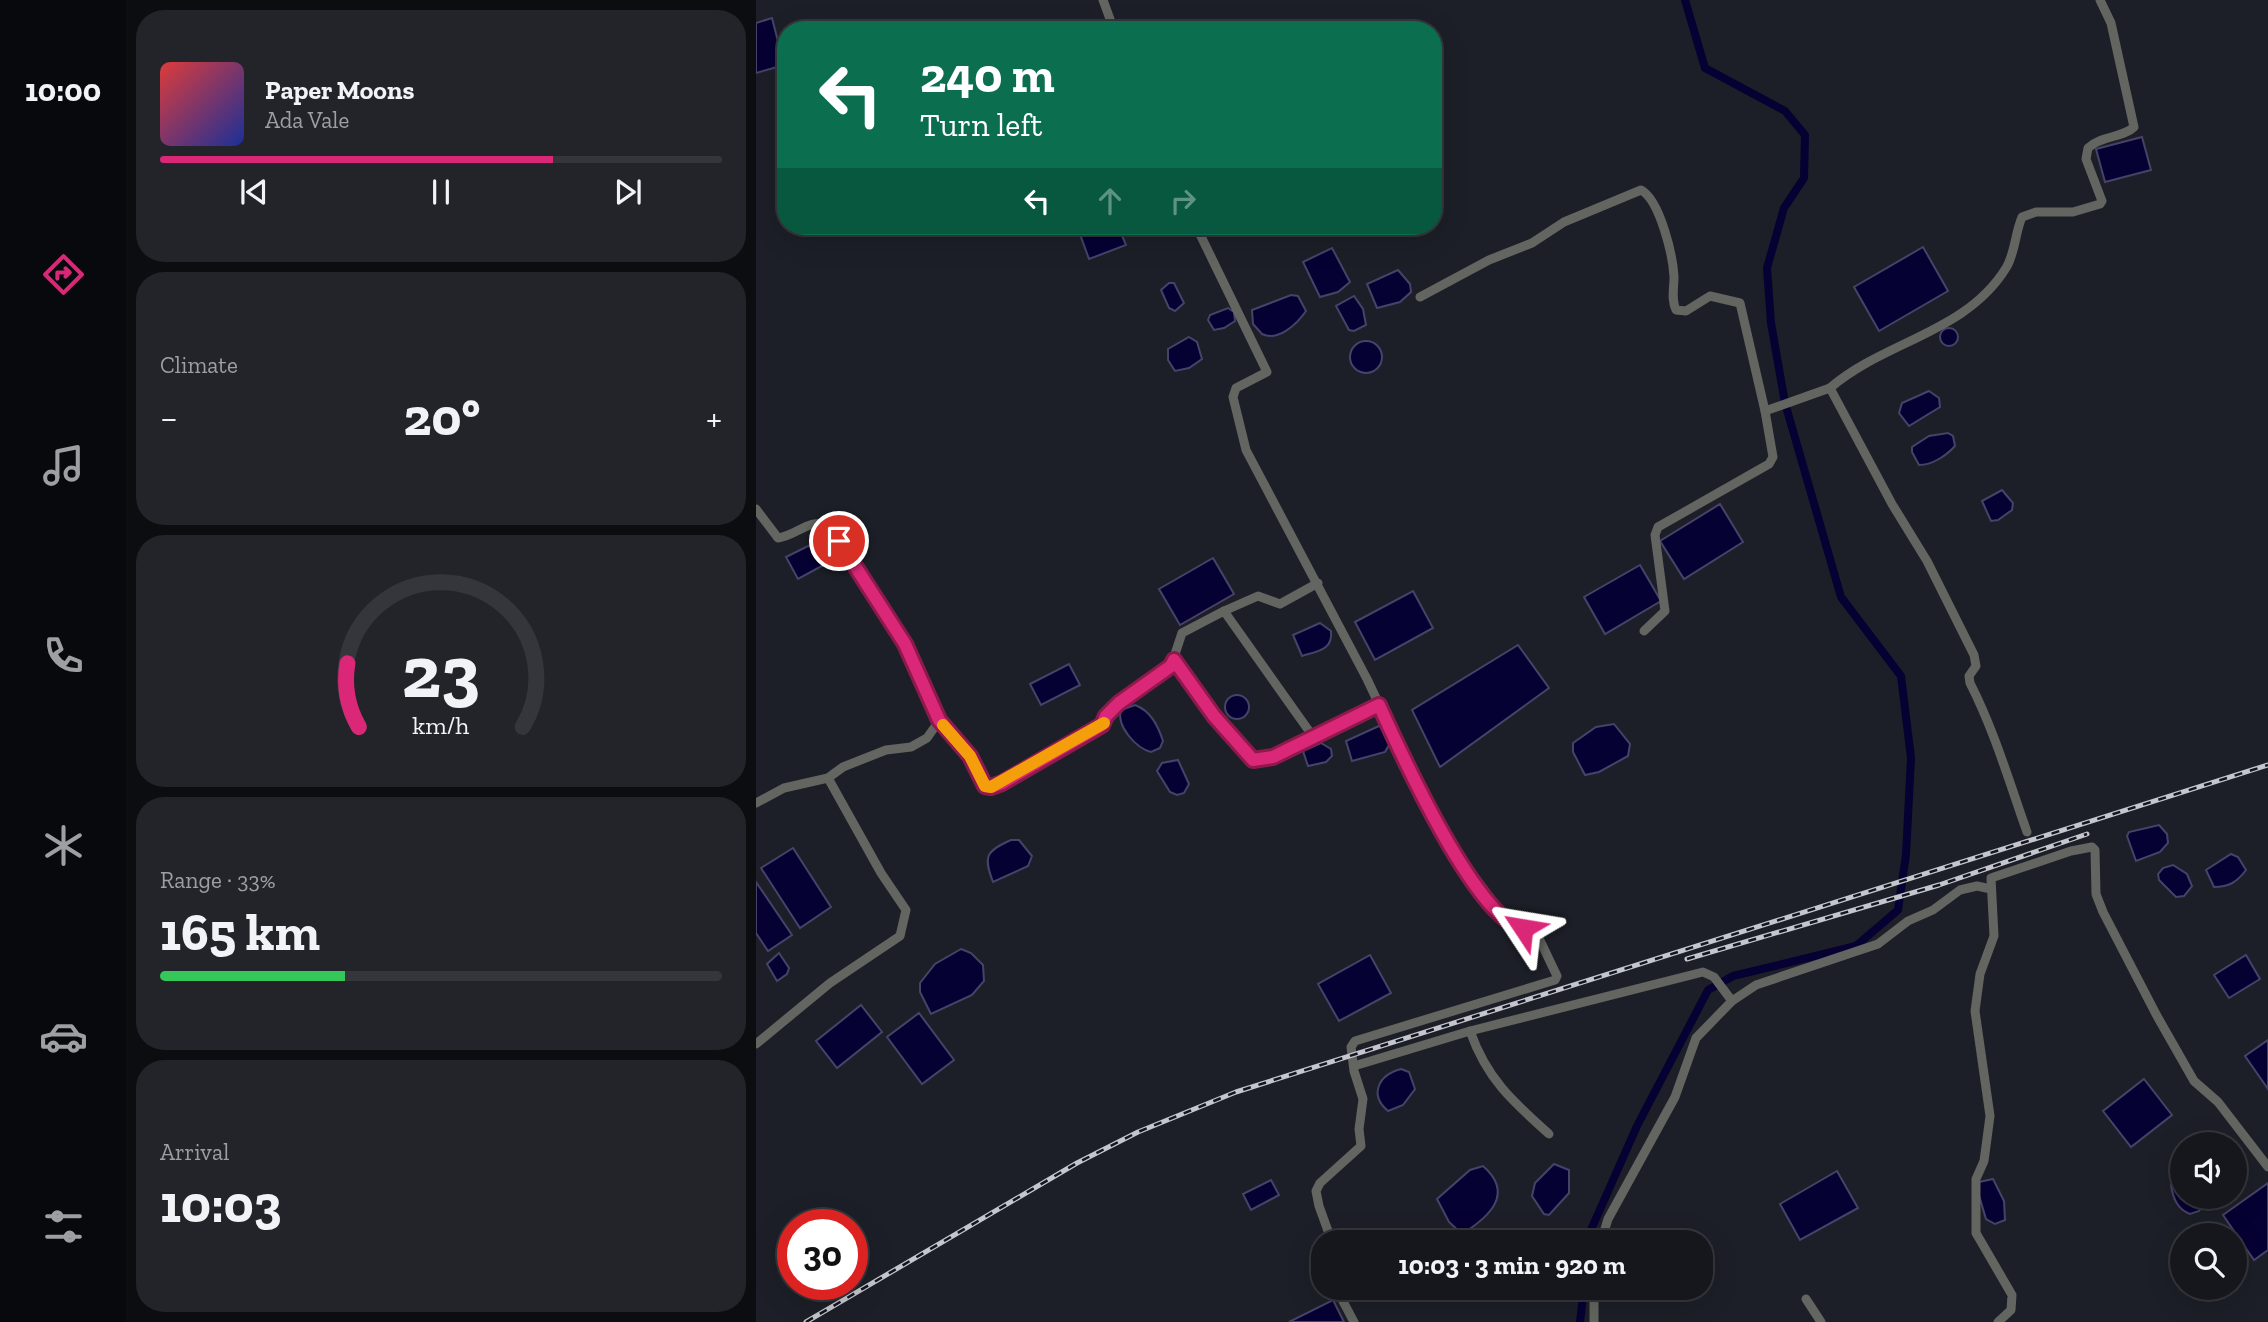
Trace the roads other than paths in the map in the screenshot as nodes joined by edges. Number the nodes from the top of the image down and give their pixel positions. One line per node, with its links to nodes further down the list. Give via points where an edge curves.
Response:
1 (1103, 0): 3 (street)
2 (2101, 0): 6 (street, via 2111,23 2133,127 2098,139 2088,148 2086,159 2100,204 2022,218 2005,270 1972,306)
3 (1111, 21)
4 (1200, 235): 9 (street, via 1267,372 1236,388 1233,397 1246,450)
5 (1420, 296): 7 (street, via 1532,243 1564,222 1641,190 1649,194 1662,225 1676,310 1686,311 1710,296 1740,303)
6 (1830, 388): 7 (street); 18 (street, via 1974,655 1976,666 1970,683 1993,728 1996,749)
7 (1767, 410): 11 (street, via 1773,457 1769,464 1658,527 1655,535 1665,611)
8 (756, 509): 14 (street, via 778,538 820,522 828,525 905,644)
9 (1318, 583): 10 (street, via 1280,604 1258,596); 13 (street)
10 (1224, 611): 12 (street, via 1182,633); 15 (street)
11 (1644, 631)
12 (1174, 660): 14 (street, via 1110,711 1102,725 991,787 985,786 970,756); 15 (street, via 1253,760 1273,757)
13 (1379, 705): 15 (street); 23 (street, via 1449,846 1511,926 1532,926 1558,976 1359,1038 1351,1046)
14 (939, 720): 16 (street, via 927,738 843,767)
15 (1314, 738)
16 (828, 778): 17 (street, via 784,788); 22 (street, via 906,910 900,936 830,983)
17 (756, 803)
18 (2027, 832)
19 (1991, 889): 20 (street, via 1960,890 1878,944 1756,985); 25 (street, via 1992,878 2092,848 2096,894 2157,1016 2194,1081 2218,1102); 34 (street, via 1994,936 1980,974 1975,1012 1990,1116 1984,1161 1976,1179 1976,1233 2012,1295 2011,1310)
20 (1732, 1001): 21 (street, via 1714,977 1703,972); 27 (street, via 1696,1038 1675,1097)
21 (1470, 1031): 23 (street); 24 (street, via 1502,1092)
22 (756, 1044)
23 (1354, 1066): 26 (street, via 1363,1099 1362,1146 1320,1182 1317,1191)
24 (1549, 1134)
25 (2268, 1167)
26 (1328, 1230)
27 (1605, 1230)
28 (1807, 1299): 33 (street)
29 (1342, 1300): 31 (street)
30 (1594, 1300): 32 (street)
31 (1354, 1322)
32 (1594, 1322)
33 (1821, 1322)
34 (1998, 1322)

